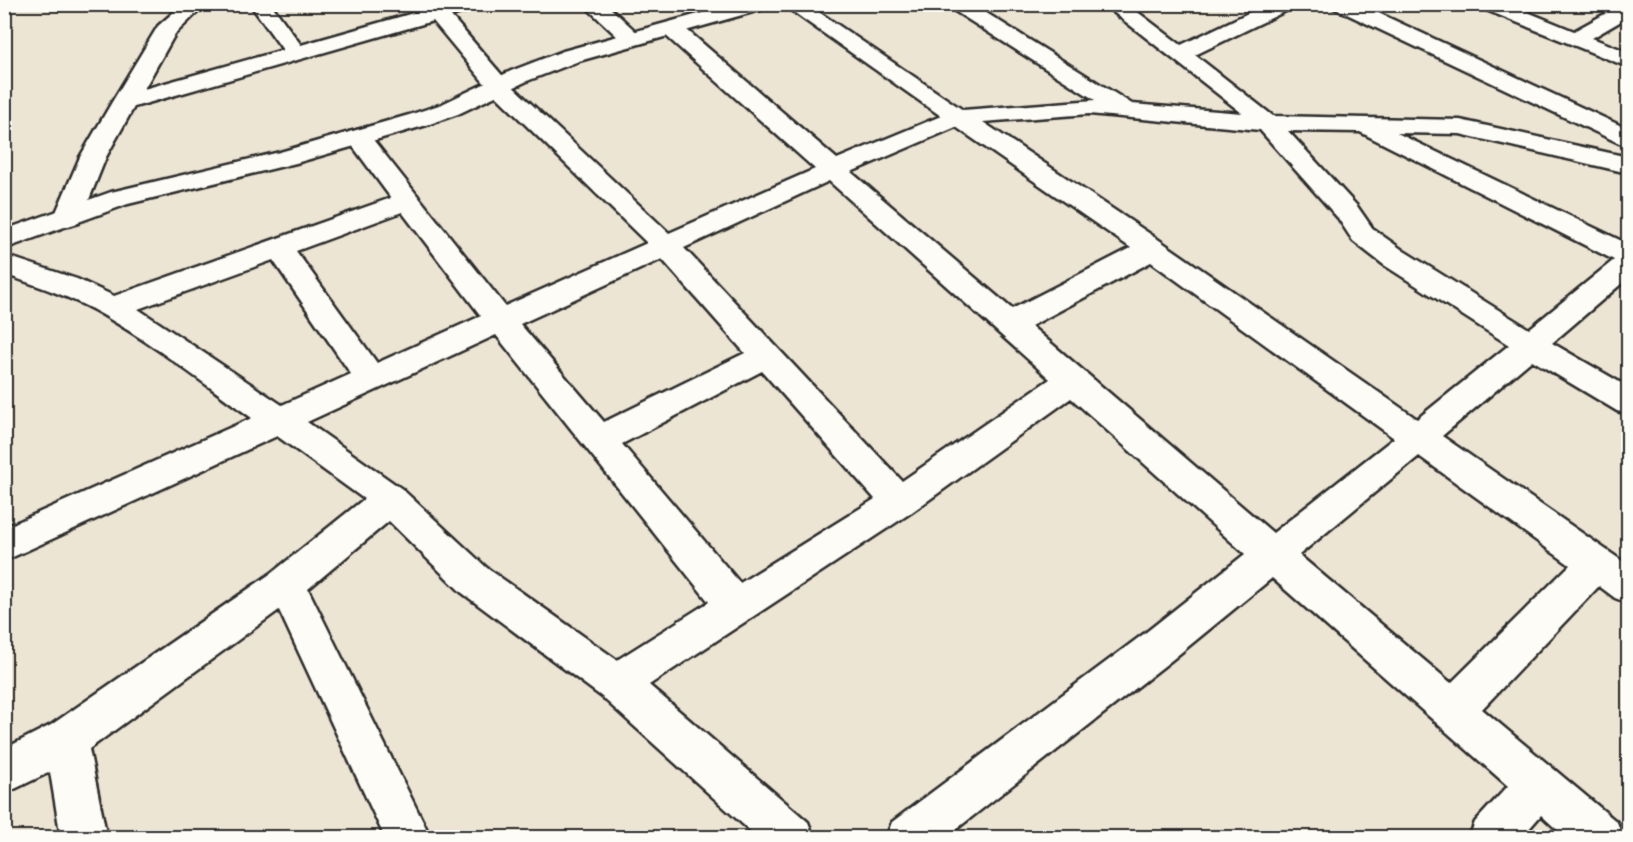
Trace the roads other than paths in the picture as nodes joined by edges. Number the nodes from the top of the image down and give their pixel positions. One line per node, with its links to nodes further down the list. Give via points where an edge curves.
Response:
1 (196, 4): 21 (street, via 166,31)
2 (260, 4): 17 (street)
3 (470, 4): 12 (street)
4 (593, 4): 15 (street)
5 (760, 4): 14 (street)
6 (792, 4): 23 (street)
7 (957, 4): 22 (street)
8 (1113, 4): 18 (street)
9 (1285, 4): 18 (street)
10 (1341, 4): 27 (street)
11 (1488, 4): 16 (street)
12 (434, 9): 17 (street); 20 (street)
13 (1629, 9): 16 (street)
14 (672, 29): 15 (street); 29 (street)
15 (632, 38): 20 (street, via 571,56)
16 (1575, 39): 19 (street)
17 (297, 54): 21 (street)
18 (1179, 54): 24 (street)
19 (1629, 60)
20 (499, 86): 26 (street, via 450,109); 33 (street)
21 (124, 102): 31 (street, via 93,157)
22 (1125, 108): 23 (street, via 1089,106); 24 (street)
23 (960, 117): 29 (street); 35 (street)
24 (1267, 123): 25 (street); 42 (street, via 1348,212 1363,235)
25 (1361, 125): 28 (street, via 1460,128); 36 (street)
26 (358, 137): 30 (street); 31 (street, via 120,198)
27 (1629, 138)
28 (1629, 165)
29 (833, 170): 33 (street); 41 (street)
30 (408, 201): 34 (street); 40 (street)
31 (68, 217): 32 (street)
32 (4, 240)
33 (666, 246): 40 (street); 43 (street)
34 (279, 248): 39 (street); 44 (street)
35 (1152, 249): 41 (street); 48 (street)
36 (1629, 255)
37 (1629, 262): 42 (street)
38 (4, 264): 39 (street, via 68,286)
39 (113, 307): 47 (street)
40 (501, 321): 44 (street); 49 (street)
41 (1008, 324): 45 (street)
42 (1530, 344): 46 (street); 48 (street)
43 (767, 355): 49 (street); 51 (street)
44 (371, 379): 47 (street)
45 (1072, 380): 51 (street); 53 (street)
46 (1629, 402)
47 (279, 420): 50 (street); 52 (street)
48 (1420, 436): 53 (street); 54 (street)
49 (599, 440): 57 (street)
50 (390, 499): 55 (street); 58 (street, via 474,580)
51 (899, 502): 57 (street)
52 (4, 545)
53 (1272, 555): 59 (street); 66 (street)
54 (1596, 564): 56 (street); 59 (street)
55 (286, 584): 60 (street); 64 (street)
56 (1629, 586)
57 (735, 605): 58 (street)
58 (616, 683): 65 (street)
59 (1453, 710): 62 (street)
60 (66, 740): 61 (street); 63 (street)
61 (4, 773)
62 (1539, 784): 67 (street); 68 (street)
63 (84, 837)
64 (409, 837)
65 (792, 837)
66 (908, 837)
67 (1491, 837)
68 (1601, 837)

